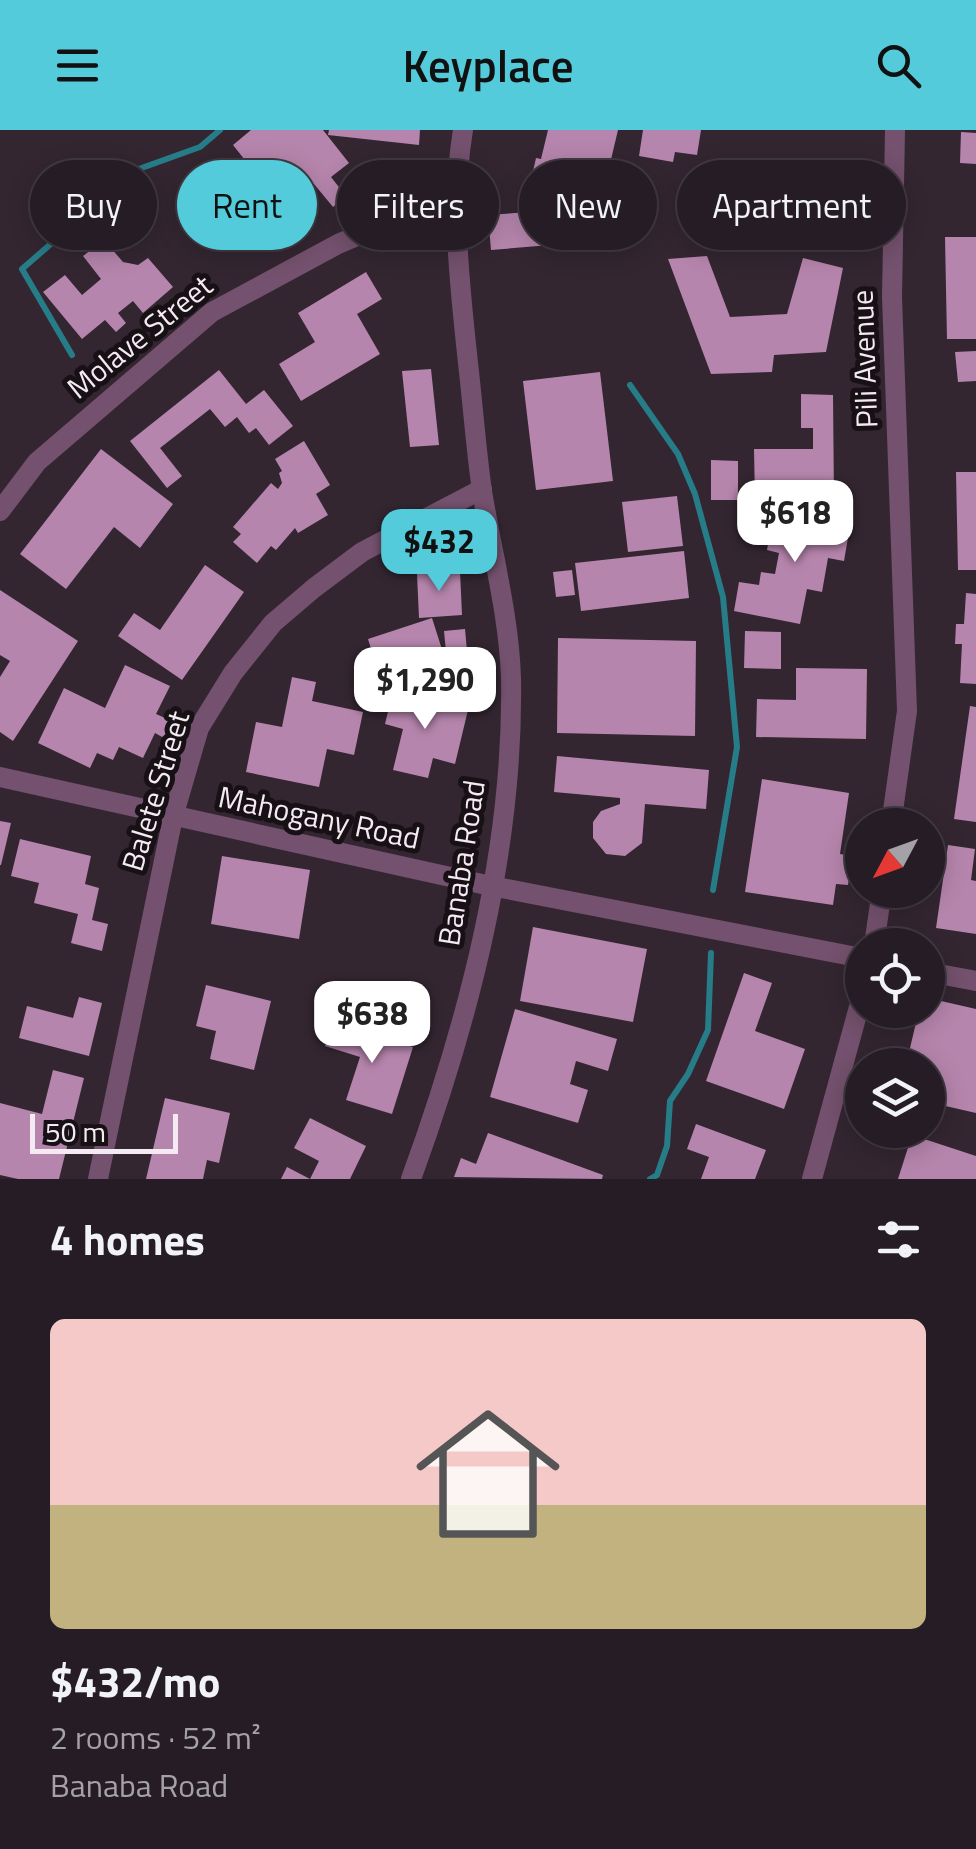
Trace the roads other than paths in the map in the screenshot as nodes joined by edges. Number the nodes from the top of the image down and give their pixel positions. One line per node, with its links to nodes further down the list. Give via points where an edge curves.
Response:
1 (464, 130): 3 (street, Banaba Road)
2 (895, 130): 9 (street, Pili Avenue, via 892,298 907,711)
3 (461, 160)
4 (337, 245): 7 (street, Molave Street, via 212,312 36,462)
5 (457, 250): 6 (street, Banaba Road)
6 (482, 489): 10 (street, Balete Street, via 362,552 273,623 199,728); 11 (street, Banaba Road, via 511,676 504,822)
7 (0, 510)
8 (0, 778): 10 (street, Mahogany Road)
9 (893, 808)
10 (173, 818): 11 (street, Mahogany Road); 16 (street, Balete Street)
11 (491, 886): 12 (street, Mahogany Road); 17 (street, Banaba Road, via 448,1080)
12 (845, 955)
13 (945, 976): 14 (street)
14 (976, 982)
15 (853, 1028): 18 (street)
16 (98, 1179)
17 (411, 1179)
18 (812, 1179)

